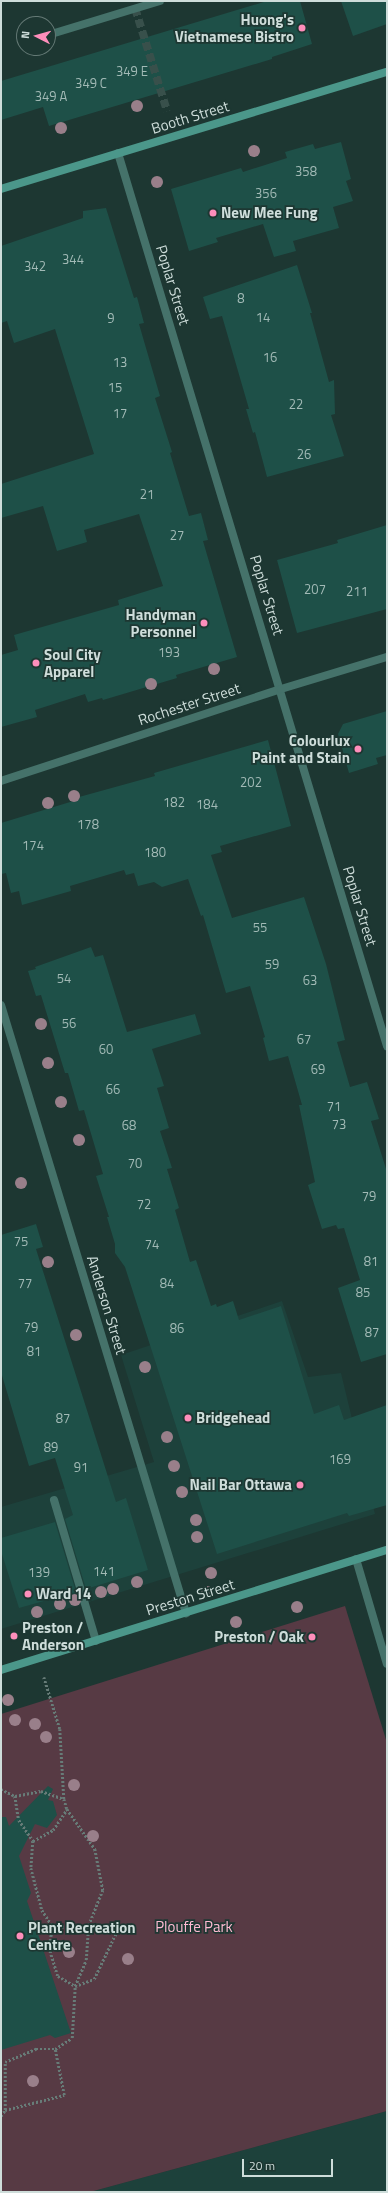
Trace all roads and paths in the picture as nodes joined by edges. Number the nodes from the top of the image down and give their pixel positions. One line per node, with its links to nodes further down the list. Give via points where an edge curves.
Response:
1 (160, 1): 2 (street)
2 (56, 33)
3 (387, 72): 4 (main road, Booth Street)
4 (118, 153): 5 (main road, Booth Street); 7 (street, Poplar Street)
5 (1, 189)
6 (387, 657): 7 (street, Rochester Street)
7 (281, 689): 8 (street, Rochester Street); 10 (street, Poplar Street)
8 (1, 781)
9 (1, 1005): 14 (street, Anderson Street)
10 (387, 1046)
11 (54, 1500): 15 (street)
12 (387, 1550): 13 (main road, Preston Street)
13 (356, 1559): 14 (main road, Preston Street); 17 (street)
14 (186, 1613): 15 (main road, Preston Street)
15 (96, 1641): 16 (main road, Preston Street)
16 (39, 1658): 18 (main road, Preston Street); 21 (path, via 60,1729)
17 (387, 1664)
18 (1, 1670)
19 (1, 1789): 20 (path)
20 (15, 1796): 21 (path, via 41,1791); 23 (path, via 19,1820)
21 (64, 1799): 22 (path)
22 (67, 1809): 23 (path, via 52,1830); 25 (path, via 95,1849 102,1890)
23 (34, 1842): 24 (path, via 31,1868 42,1910)
24 (53, 1926): 25 (path); 27 (path, via 49,1947 58,1976)
25 (88, 1928): 27 (path, via 86,1960)
26 (118, 1930): 27 (path, via 94,1980)
27 (75, 1986): 28 (path, via 72,2038)
28 (55, 2049): 29 (path, via 36,2049 5,2062); 29 (path, via 64,2095)
29 (5, 2110): 30 (path)
30 (1, 2116)

